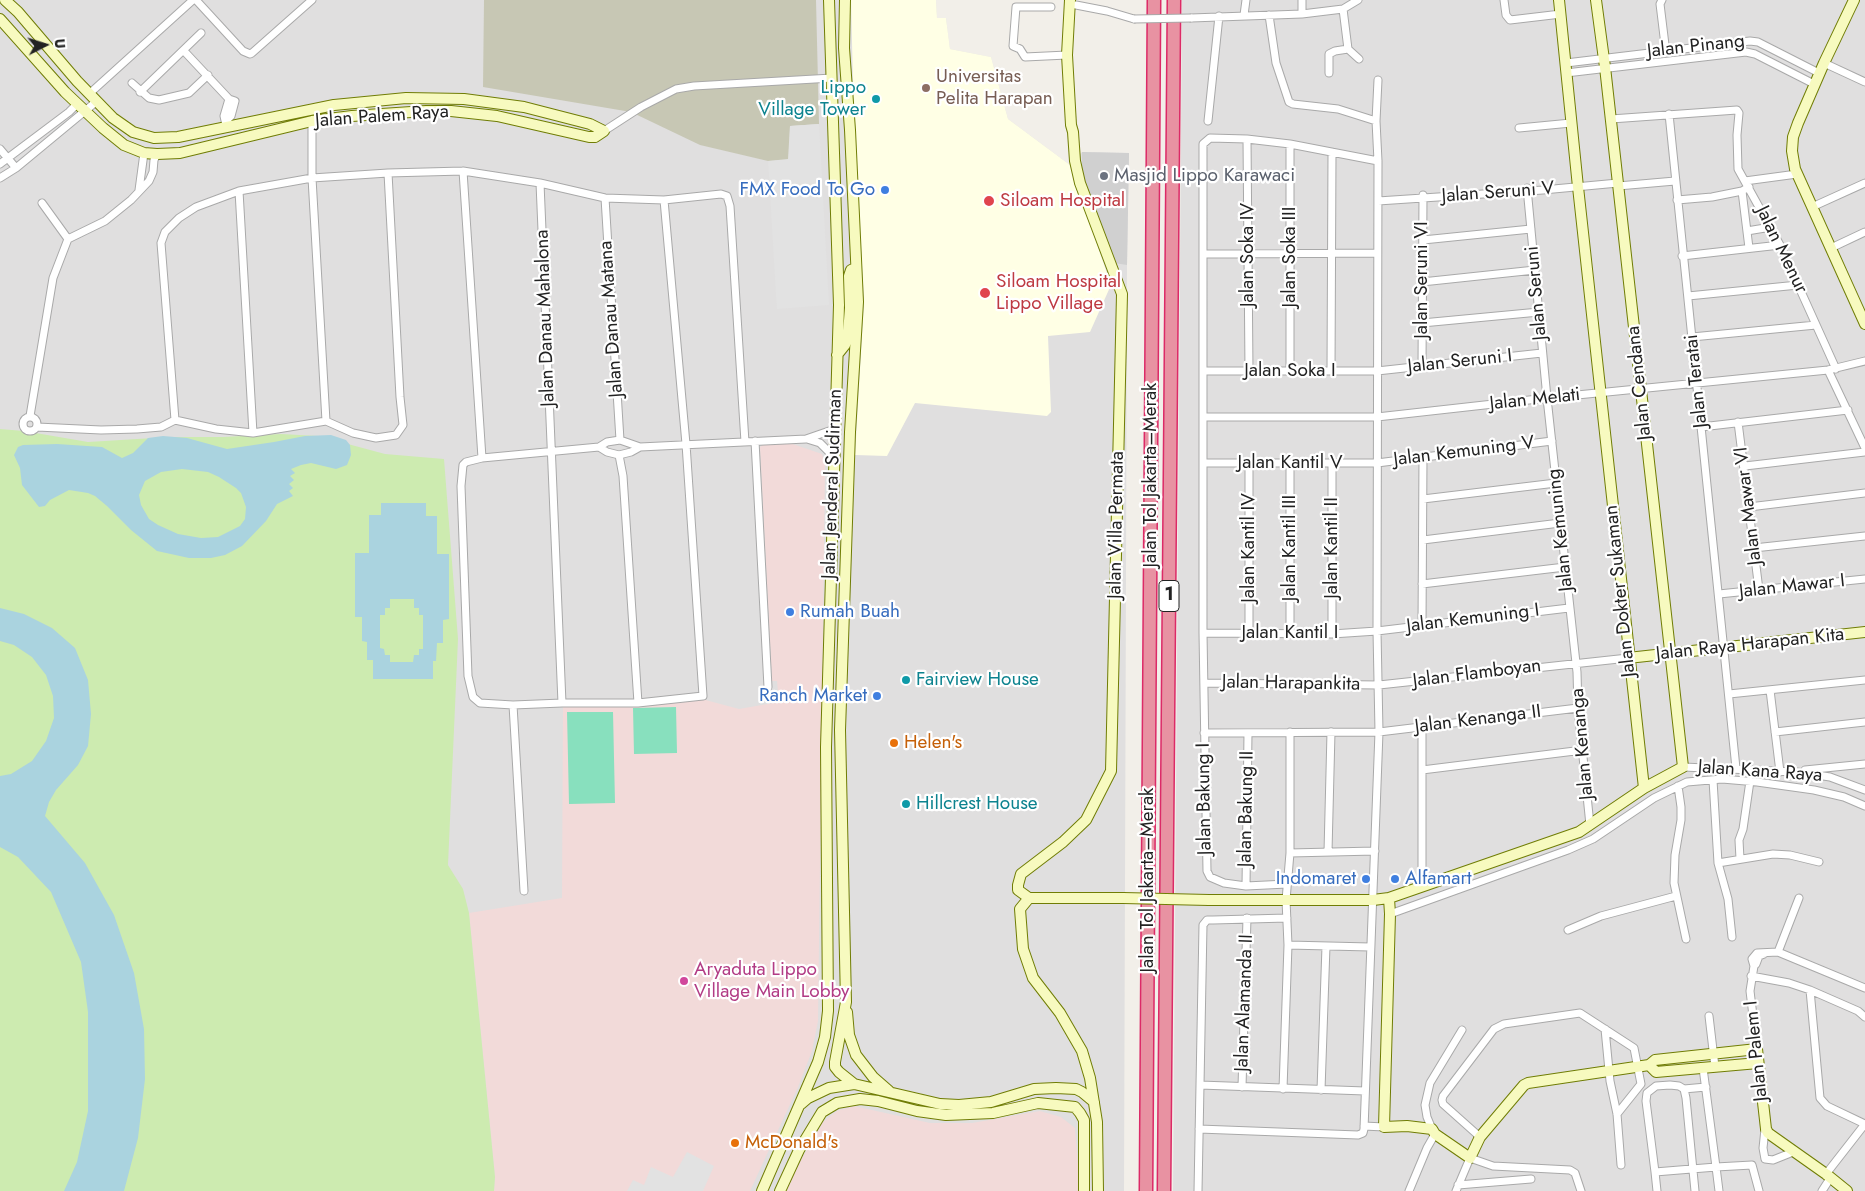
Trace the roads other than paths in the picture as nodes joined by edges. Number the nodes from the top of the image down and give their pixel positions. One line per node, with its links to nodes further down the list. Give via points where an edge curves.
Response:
1 (5, 0): 48 (street, Jalan Palem Raya)
2 (312, 0): 14 (street, via 252,54 243,52)
3 (845, 0): 27 (street, Jalan Jenderal Sudirman)
4 (1154, 0): 301 (highway, Jalan Tol Jakarta–Merak / 1)
5 (1174, 0): 302 (highway, Jalan Tol Jakarta–Merak / 1)
6 (1246, 0): 22 (street)
7 (1302, 0): 20 (street)
8 (1358, 0): 19 (street)
9 (1504, 0): 21 (street, via 1510,20)
10 (1560, 0): 21 (street)
11 (1596, 0): 35 (street, Jalan Cendana)
12 (1662, 0): 29 (street)
13 (1854, 0): 36 (street)
14 (198, 1): 48 (street)
15 (829, 2): 42 (street, Jalan Jenderal Sudirman)
16 (1073, 2): 24 (street, bridge, via 1134,19); 32 (street, Jalan Villa Permata)
17 (1023, 3): 18 (street); 32 (street, via 1015,9 1014,47 1020,48 1025,57)
18 (1050, 7)
19 (1343, 9): 20 (street); 28 (street)
20 (1302, 14): 23 (street)
21 (1561, 14): 38 (street)
22 (1244, 15): 23 (street); 24 (street)
23 (1269, 15): 55 (street, via 1276,64 1289,102 1338,108)
24 (1219, 16): 54 (street)
25 (0, 19): 49 (street, Jalan Palem Raya)
26 (202, 33): 30 (street)
27 (844, 48): 42 (street); 107 (street, Jalan Jenderal Sudirman)
28 (1348, 49): 33 (street); 39 (street, via 1330,54)
29 (1666, 50): 31 (street, Jalan Pinang); 34 (street); 40 (street, Jalan Pinang, via 1754,41)
30 (184, 51): 41 (street); 47 (street)
31 (1635, 54): 35 (street, Jalan Pinang); 37 (street)
32 (1070, 55): 230 (street, Jalan Villa Permata, via 1075,161 1080,183 1122,294 1111,771 1086,820 1021,874)
33 (1359, 59)
34 (1667, 60): 37 (street, Jalan Pinang); 46 (street, Jalan Pinang, via 1751,52)
35 (1604, 63): 37 (street, Jalan Pinang); 38 (street, Jalan Pinang); 52 (street, Jalan Cendana)
36 (1824, 63): 40 (street); 44 (street)
37 (1636, 64)
38 (1566, 68): 56 (street)
39 (1329, 73)
40 (1819, 73): 46 (street)
41 (208, 76): 47 (street, via 190,93 159,100); 57 (street, via 232,100 224,116)
42 (832, 78): 59 (street, via 676,89); 119 (street, Jalan Jenderal Sudirman, via 839,305)
43 (1378, 80): 55 (street)
44 (1865, 82)
45 (132, 83): 47 (street)
46 (1814, 84): 73 (street, via 1793,137 1792,152)
47 (140, 92)
48 (90, 95): 49 (street); 50 (street); 57 (street, Jalan Palem Raya, via 132,132 154,138 178,136)
49 (74, 101): 50 (street, Jalan Palem Raya); 67 (street, via 69,112)
50 (85, 112): 65 (street, Jalan Palem Raya, via 124,145); 70 (street)
51 (1669, 114): 52 (street); 76 (street, Jalan Teratai); 81 (street, via 1737,110 1738,169)
52 (1611, 119): 78 (street, Jalan Cendana)
53 (312, 121): 59 (street, Jalan Palem Raya, via 451,111 497,116 589,137); 61 (street, Jalan Palem Raya); 75 (street)
54 (1208, 121)
55 (1376, 121): 68 (street)
56 (1572, 123): 58 (street); 80 (street)
57 (226, 124): 59 (street, Jalan Palem Raya, via 334,105 406,98 454,98 524,107 590,124); 61 (street)
58 (1520, 128)
59 (604, 131)
60 (1247, 139): 62 (street, Jalan Bakung I); 103 (street, Jalan Bakung I, via 1210,138 1203,144); 104 (street, Jalan Soka IV)
61 (230, 141): 66 (street, Jalan Palem Raya, via 180,153)
62 (1290, 144): 64 (street, Jalan Bakung I); 105 (street, Jalan Soka III)
63 (0, 149): 67 (street)
64 (1332, 152): 68 (street, Jalan Bakung I); 101 (street)
65 (144, 153): 66 (street, Jalan Palem Raya); 82 (street)
66 (157, 154): 82 (street, via 152,174)
67 (8, 159): 69 (street); 70 (street)
68 (1378, 161): 87 (street)
69 (0, 164)
70 (16, 168): 74 (street)
71 (463, 171): 72 (street); 77 (street); 157 (street)
72 (388, 172): 75 (street); 138 (street, via 403,424 396,435 376,438)
73 (1798, 174): 81 (street, Jalan Menur); 91 (street)
74 (0, 178)
75 (312, 178): 84 (street); 138 (street)
76 (1675, 181): 78 (street, Jalan Seruni V); 89 (street, Jalan Teratai)
77 (540, 183): 86 (street); 153 (street, Jalan Danau Mahalona)
78 (1618, 183): 80 (street, Jalan Seruni V); 130 (street, Jalan Cendana)
79 (1865, 183): 91 (street)
80 (1578, 185): 83 (street, Jalan Seruni V); 131 (street)
81 (1745, 186): 89 (street, via 1712,197); 92 (street, Jalan Menur); 94 (street)
82 (139, 190): 96 (street, via 105,221)
83 (1527, 190): 85 (street, Jalan Seruni V); 93 (street, Jalan Seruni)
84 (240, 191): 137 (street, via 196,207 179,218 162,236); 143 (street)
85 (1423, 196): 87 (street, Jalan Seruni V); 97 (street, Jalan Seruni VI)
86 (605, 198): 88 (street); 145 (street, Jalan Danau Matana)
87 (1378, 199): 102 (street)
88 (664, 200): 148 (street, via 721,194 729,200); 149 (street)
89 (1677, 200): 106 (street, Jalan Teratai)
90 (42, 203): 96 (street)
91 (1812, 207): 100 (street)
92 (1771, 227): 94 (street); 98 (street, Jalan Menur)
93 (1530, 229): 97 (street); 108 (street, Jalan Seruni)
94 (1747, 231): 99 (street)
95 (1865, 232): 100 (street)
96 (68, 239): 134 (street, via 53,278)
97 (1423, 240): 109 (street, Jalan Seruni VI)
98 (1780, 245): 99 (street); 110 (street, Jalan Menur)
99 (1749, 248): 106 (street)
100 (1831, 248): 112 (street)
101 (1332, 253): 102 (street); 105 (street); 127 (street)
102 (1378, 253): 128 (street)
103 (1204, 254): 104 (street); 124 (street, Jalan Bakung I)
104 (1248, 254): 105 (street); 125 (street, Jalan Soka IV)
105 (1290, 254): 126 (street, Jalan Soka III)
106 (1682, 256): 111 (street, Jalan Teratai)
107 (856, 268): 119 (street, via 849,276 848,334); 252 (street, Jalan Jenderal Sudirman, via 858,302 850,432 840,730)
108 (1535, 270): 109 (street); 113 (street, Jalan Seruni)
109 (1422, 282): 114 (street, Jalan Seruni VI)
110 (1798, 285): 111 (street); 116 (street, Jalan Menur)
111 (1688, 296): 117 (street, Jalan Teratai)
112 (1862, 308): 115 (street)
113 (1539, 312): 114 (street); 118 (street, Jalan Seruni)
114 (1422, 323): 121 (street, Jalan Seruni VI)
115 (1865, 324)
116 (1816, 325): 117 (street); 122 (street, Jalan Menur)
117 (1692, 337): 129 (street, Jalan Teratai)
118 (1542, 353): 121 (street, Jalan Seruni I); 132 (street, Jalan Seruni)
119 (837, 355): 142 (street, Jalan Jenderal Sudirman)
120 (1865, 362): 122 (street, Jalan Melati)
121 (1422, 366): 128 (street, Jalan Seruni I)
122 (1836, 369): 123 (street, Jalan Melati)
123 (1828, 370): 129 (street, Jalan Melati); 133 (street)
124 (1203, 371): 125 (street, Jalan Soka I); 135 (street, Jalan Bakung I)
125 (1249, 371): 126 (street, Jalan Soka I)
126 (1290, 371): 127 (street, Jalan Soka I)
127 (1331, 371): 128 (street, Jalan Soka I)
128 (1377, 371): 136 (street)
129 (1697, 382): 130 (street, Jalan Melati); 140 (street, Jalan Teratai)
130 (1640, 390): 131 (street, Jalan Melati); 186 (street, Jalan Cendana)
131 (1600, 393): 132 (street, Jalan Melati); 187 (street, Jalan Dokter Sukaman)
132 (1547, 398): 136 (street, Jalan Melati); 147 (street, Jalan Kemuning)
133 (1848, 410): 139 (street); 152 (street)
134 (30, 416): 141 (street, via 36,420); 141 (street, via 24,420 24,427 31,431)
135 (1203, 417): 136 (street, Jalan Melati); 161 (street, Jalan Bakung I)
136 (1377, 417): 160 (street)
137 (175, 420): 141 (street, via 161,427 137,429); 143 (street)
138 (326, 422): 143 (street)
139 (1738, 422): 140 (street); 163 (street, Jalan Mawar VI)
140 (1702, 426): 176 (street, Jalan Teratai)
141 (37, 427)
142 (835, 429): 144 (street); 155 (street, Jalan Jenderal Sudirman)
143 (253, 433)
144 (806, 439): 146 (street); 155 (street, via 820,443)
145 (620, 440): 150 (street, via 606,442); 151 (street)
146 (756, 441): 148 (street); 192 (street)
147 (1552, 441): 156 (street, Jalan Kemuning V); 164 (street, Jalan Kemuning)
148 (745, 442): 149 (street)
149 (686, 444): 151 (street); 196 (street, via 702,696)
150 (599, 447): 153 (street); 154 (street)
151 (640, 447): 154 (street)
152 (1865, 450): 163 (street)
153 (552, 452): 157 (street); 195 (street, Jalan Danau Mahalona)
154 (620, 455): 196 (street)
155 (834, 457): 260 (street, Jalan Jenderal Sudirman, via 826,747 828,1011)
156 (1423, 457): 160 (street, Jalan Kemuning V); 166 (street)
157 (482, 458): 197 (street, via 464,463 461,469 470,687 473,697 480,703)
158 (1290, 462): 159 (street, Jalan Kantil V); 162 (street, Jalan Kantil V); 183 (street, Jalan Kantil III)
159 (1332, 462): 160 (street, Jalan Kantil V); 184 (street, Jalan Kantil II)
160 (1377, 462): 179 (street)
161 (1203, 463): 162 (street, Jalan Kantil V); 181 (street, Jalan Bakung I)
162 (1248, 463): 182 (street, Jalan Kantil IV)
163 (1744, 466): 167 (street, Jalan Mawar VI)
164 (1556, 483): 166 (street); 168 (street, Jalan Kemuning)
165 (1865, 493): 167 (street)
166 (1423, 499): 170 (street)
167 (1750, 507): 171 (street, Jalan Mawar VI)
168 (1560, 524): 170 (street); 172 (street, Jalan Kemuning)
169 (1865, 536): 171 (street)
170 (1423, 540): 174 (street)
171 (1754, 548): 175 (street, Jalan Mawar VI)
172 (1565, 566): 174 (street); 177 (street, Jalan Kemuning)
173 (1865, 579): 175 (street, Jalan Mawar I)
174 (1422, 584): 178 (street)
175 (1759, 590): 176 (street, Jalan Mawar I)
176 (1719, 594): 185 (street, Jalan Teratai)
177 (1569, 608): 178 (street, Jalan Kemuning I); 188 (street, Jalan Kemuning)
178 (1422, 626): 179 (street, Jalan Kemuning I)
179 (1377, 631): 184 (street, Jalan Kantil I); 191 (street)
180 (1865, 632): 185 (street, Jalan Raya Harapan Kita)
181 (1203, 633): 182 (street, Jalan Kantil I); 190 (street, Jalan Bakung I)
182 (1249, 633): 183 (street, Jalan Kantil I)
183 (1290, 634): 184 (street, Jalan Kantil I)
184 (1332, 634)
185 (1725, 648): 186 (street, Jalan Raya Harapan Kita); 194 (street, Jalan Teratai)
186 (1670, 653): 187 (street, Jalan Raya Harapan Kita); 209 (street, Jalan Cendana)
187 (1628, 658): 188 (street, Jalan Raya Harapan Kita); 217 (street, Jalan Dokter Sukaman)
188 (1576, 663): 191 (street, Jalan Flamboyan); 198 (street, Jalan Kenanga)
189 (1865, 680): 193 (street)
190 (1204, 684): 191 (street, Jalan Harapankita); 201 (street, Jalan Bakung I)
191 (1378, 685): 205 (street)
192 (768, 687)
193 (1770, 690): 194 (street); 206 (street)
194 (1729, 694): 210 (street, Jalan Teratai)
195 (562, 702): 196 (street); 197 (street)
196 (638, 703)
197 (513, 705): 231 (street)
198 (1578, 708): 200 (street, Jalan Kenanga II); 207 (street, Jalan Kenanga)
199 (1865, 722): 206 (street)
200 (1422, 728): 205 (street, Jalan Kenanga II); 211 (street)
201 (1204, 732): 202 (street, Jalan Bakung I); 228 (street, Jalan Bakung I, via 1207,871 1210,877 1224,883)
202 (1248, 732): 203 (street, Jalan Bakung I); 228 (street, Jalan Bakung II)
203 (1290, 732): 204 (street, Jalan Bakung I); 221 (street)
204 (1331, 732): 205 (street, Jalan Bakung I); 222 (street)
205 (1378, 732): 223 (street)
206 (1775, 732): 212 (street)
207 (1583, 750): 211 (street); 220 (street, Jalan Kenanga)
208 (1865, 764): 213 (street)
209 (1683, 767): 210 (street, Jalan Kana Raya); 217 (street)
210 (1736, 768): 212 (street, Jalan Kana Raya)
211 (1422, 770): 229 (street)
212 (1780, 772): 213 (street, Jalan Kana Raya)
213 (1798, 772): 218 (street, Jalan Kana Raya, via 1830,777)
214 (1712, 780): 215 (street); 216 (street); 226 (street)
215 (1750, 781): 219 (street, via 1814,790); 224 (street)
216 (1678, 786): 232 (street, via 1681,807 1675,855); 239 (street, via 1654,798 1593,839)
217 (1644, 788): 220 (street)
218 (1865, 790)
219 (1865, 806)
220 (1590, 825): 229 (street, via 1580,832)
221 (1290, 852): 222 (street); 227 (street)
222 (1328, 852): 223 (street)
223 (1375, 852): 237 (street)
224 (1740, 859): 225 (street, via 1790,854); 226 (street)
225 (1820, 862)
226 (1718, 863): 243 (street, via 1728,899)
227 (1287, 884): 228 (street, Jalan Bakung I); 236 (street)
228 (1246, 886)
229 (1422, 887): 234 (street)
230 (1018, 890): 233 (street); 238 (street)
231 (524, 891)
232 (1676, 896): 242 (street, via 1601,916); 244 (street)
233 (1029, 898): 236 (street, bridge); 238 (street)
234 (1389, 898): 237 (street); 239 (street)
235 (1800, 898): 248 (street)
236 (1286, 900): 237 (street); 241 (street)
237 (1373, 900): 247 (street)
238 (1020, 910): 278 (street, via 1023,949 1033,978 1082,1051)
239 (1390, 914): 283 (street)
240 (1247, 918): 241 (street); 270 (street, via 1207,920 1203,925); 271 (street, Jalan Alamanda II)
241 (1287, 918): 245 (street)
242 (1568, 930)
243 (1732, 937)
244 (1686, 939)
245 (1288, 945): 246 (street); 273 (street)
246 (1326, 946): 247 (street); 275 (street)
247 (1370, 947): 276 (street)
248 (1775, 952): 249 (street, via 1755,955); 250 (street)
249 (1752, 971): 251 (street); 257 (street, Jalan Palem I, via 1750,991)
250 (1865, 988)
251 (1810, 990): 254 (street); 281 (street, via 1820,1098 1827,1106)
252 (846, 1002): 264 (street, Jalan Jenderal Sudirman); 277 (street, via 849,1035 856,1055 873,1077)
253 (1709, 1016): 258 (street)
254 (1865, 1017)
255 (1605, 1029): 263 (street, via 1634,1048); 268 (street); 287 (street, via 1580,1013 1504,1024 1494,1029 1442,1100)
256 (1462, 1030): 284 (street, via 1430,1083 1425,1106)
257 (1757, 1050): 258 (street); 261 (street, Jalan Palem I)
258 (1713, 1054): 259 (street); 265 (street)
259 (1678, 1058): 262 (street, via 1654,1060); 267 (street)
260 (818, 1062): 264 (street, via 825,1068); 279 (street, Jalan Jenderal Sudirman)
261 (1758, 1063): 265 (street); 285 (street, Jalan Palem I)
262 (1649, 1065): 263 (street); 267 (street, via 1656,1072)
263 (1637, 1066): 268 (street); 280 (street, via 1641,1084)
264 (835, 1067): 269 (street)
265 (1715, 1067): 266 (street)
266 (1703, 1068): 267 (street); 272 (street)
267 (1679, 1070)
268 (1609, 1071): 280 (street); 287 (street, via 1524,1085)
269 (854, 1084): 277 (street); 279 (street, via 829,1088)
270 (1200, 1085): 271 (street); 286 (street)
271 (1242, 1087): 273 (street)
272 (1706, 1087): 274 (street); 291 (street)
273 (1283, 1089): 275 (street)
274 (1684, 1089): 292 (street); 293 (street, via 1656,1086 1647,1093)
275 (1321, 1090): 276 (street)
276 (1365, 1091): 282 (street)
277 (892, 1093): 278 (street, via 959,1105 991,1102 1034,1089 1056,1088 1076,1089)
278 (1094, 1102): 300 (street)
279 (798, 1106): 297 (street, Jalan Jenderal Sudirman)
280 (1617, 1114): 290 (street)
281 (1865, 1124): 294 (street)
282 (1364, 1126): 283 (street); 286 (street, via 1363,1133 1358,1135)
283 (1384, 1127): 284 (street)
284 (1426, 1129): 289 (street); 304 (street, via 1419,1166)
285 (1766, 1129): 288 (street, Jalan Palem I, via 1771,1137); 288 (street, Jalan Palem I, via 1765,1159 1773,1160)
286 (1199, 1130): 303 (street)
287 (1480, 1137): 289 (street)
288 (1793, 1152): 294 (street, Jalan Palem I)
289 (1470, 1158): 296 (street); 305 (street, via 1493,1166 1570,1170 1575,1173)
290 (1621, 1165)
291 (1716, 1168): 292 (street); 308 (street); 309 (street, via 1752,1165)
292 (1694, 1170): 293 (street); 307 (street)
293 (1655, 1172): 306 (street)
294 (1828, 1176): 310 (street); 311 (street, Jalan Palem I)
295 (1531, 1179): 296 (street)
296 (1457, 1188)
297 (762, 1191)
298 (780, 1191): 299 (street, via 798,1150 822,1112 847,1100 860,1099 946,1115 993,1113 1038,1103 1075,1107 1084,1120)
299 (1084, 1191)
300 (1098, 1191)
301 (1146, 1191)
302 (1164, 1191)
303 (1198, 1191)
304 (1409, 1191)
305 (1581, 1191)
306 (1657, 1191)
307 (1696, 1191)
308 (1718, 1191)
309 (1759, 1191)
310 (1822, 1191)
311 (1847, 1191)

